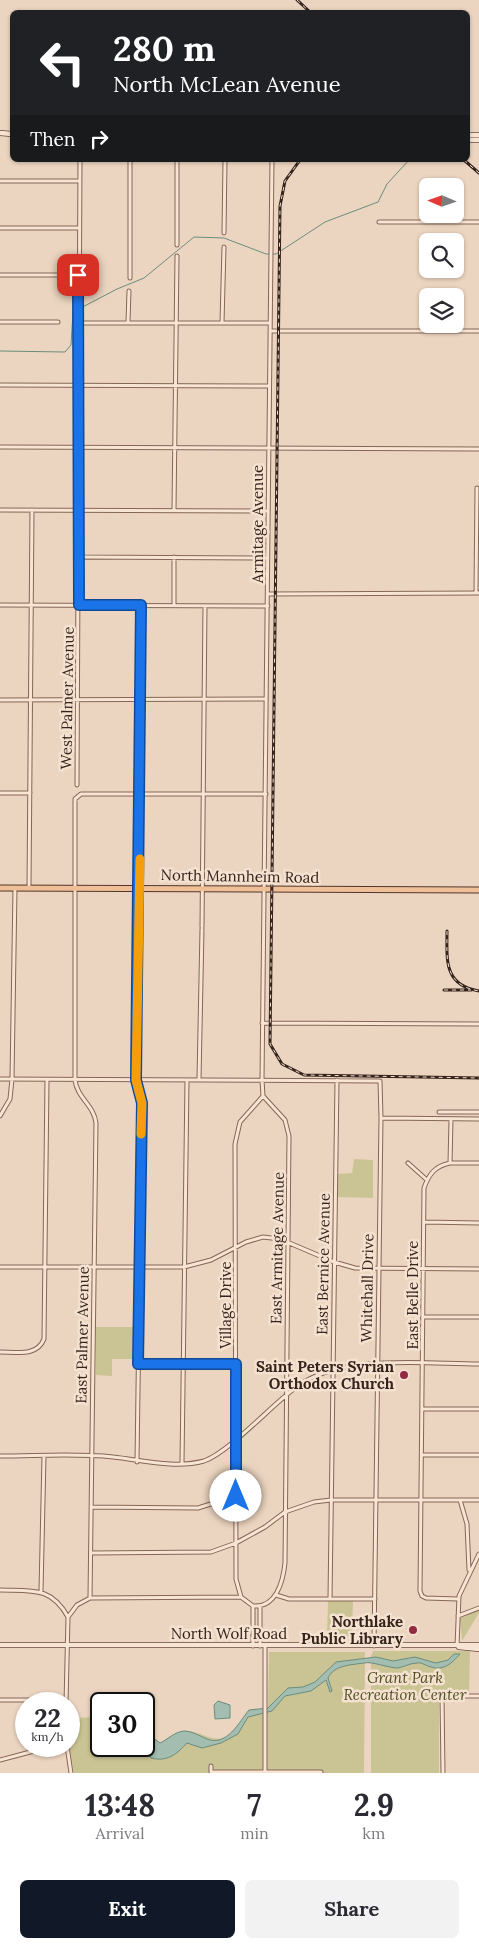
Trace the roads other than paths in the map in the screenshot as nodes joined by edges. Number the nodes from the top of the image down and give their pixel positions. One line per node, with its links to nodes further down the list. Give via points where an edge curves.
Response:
1 (80, 162): 7 (street, West Palmer Avenue)
2 (130, 162): 18 (street)
3 (178, 162): 13 (street)
4 (225, 162): 12 (street)
5 (272, 162): 26 (street, Armitage Avenue)
6 (0, 180): 7 (street)
7 (80, 181): 11 (street, West Palmer Avenue)
8 (379, 222): 9 (street)
9 (479, 222)
10 (0, 228): 11 (street)
11 (79, 228): 17 (street, West Palmer Avenue)
12 (224, 233)
13 (177, 245)
14 (224, 247): 25 (street)
15 (177, 256): 24 (street)
16 (0, 275): 17 (street)
17 (78, 275): 23 (street, West Palmer Avenue)
18 (130, 278)
19 (129, 291): 22 (street)
20 (0, 322): 21 (street)
21 (58, 322)
22 (128, 322): 23 (street); 24 (street)
23 (78, 323): 30 (street, West Palmer Avenue)
24 (174, 323): 25 (street); 31 (street)
25 (222, 323): 26 (street)
26 (270, 323): 27 (street, Armitage Avenue)
27 (270, 330): 28 (street); 32 (street, Armitage Avenue)
28 (479, 331)
29 (0, 385): 30 (street)
30 (79, 385): 31 (street); 34 (street, West Palmer Avenue)
31 (174, 386): 32 (street); 35 (street)
32 (269, 386): 36 (street, Armitage Avenue)
33 (0, 447): 34 (street)
34 (80, 448): 35 (street); 41 (street, West Palmer Avenue)
35 (175, 448): 36 (street); 42 (street)
36 (269, 448): 37 (street); 43 (street, Armitage Avenue)
37 (479, 449)
38 (477, 488): 47 (street)
39 (0, 510): 40 (street)
40 (32, 510): 41 (street); 50 (street)
41 (80, 510): 42 (street); 44 (street, West Palmer Avenue)
42 (174, 510): 43 (street)
43 (268, 511): 46 (street, Armitage Avenue)
44 (80, 557): 45 (street); 51 (street, West Palmer Avenue)
45 (174, 557): 46 (street); 53 (street)
46 (268, 558): 48 (street, Armitage Avenue)
47 (478, 593): 48 (street)
48 (268, 594): 55 (street, Armitage Avenue)
49 (0, 605): 50 (street)
50 (32, 605): 51 (street); 59 (street)
51 (79, 605): 52 (street); 60 (street, West Palmer Avenue)
52 (141, 605): 53 (street); 61 (street)
53 (174, 605): 54 (street)
54 (205, 606): 55 (street); 56 (street)
55 (268, 606): 57 (street, Armitage Avenue)
56 (204, 699): 57 (street); 61 (street); 66 (street)
57 (266, 699): 67 (street, Armitage Avenue)
58 (0, 700): 59 (street)
59 (31, 700): 60 (street); 64 (street)
60 (79, 700): 61 (street); 62 (street, West Palmer Avenue)
61 (141, 700): 65 (street)
62 (77, 786)
63 (0, 793): 64 (street)
64 (30, 793): 70 (street)
65 (141, 794): 66 (street); 71 (street, via 77,795); 72 (street)
66 (203, 794): 67 (street); 73 (street)
67 (266, 794): 74 (street, Armitage Avenue)
68 (0, 888): 69 (main road, North Mannheim Road)
69 (15, 888): 70 (main road, North Mannheim Road); 79 (street)
70 (29, 888): 71 (main road, North Mannheim Road)
71 (75, 888): 72 (main road, North Mannheim Road); 81 (street)
72 (140, 888): 73 (main road, North Mannheim Road); 82 (street)
73 (202, 888): 74 (main road, North Mannheim Road); 84 (street)
74 (265, 889): 75 (main road, North Mannheim Road); 76 (street)
75 (479, 890)
76 (262, 1023): 77 (street); 85 (street)
77 (479, 1024)
78 (0, 1080): 79 (street)
79 (12, 1080): 80 (street); 90 (street, via 10,1099)
80 (47, 1080): 81 (street); 103 (street)
81 (75, 1080): 82 (street); 105 (street, East Palmer Avenue, via 76,1089 95,1114 96,1123)
82 (136, 1080): 83 (street); 107 (street, via 142,1103)
83 (187, 1080): 84 (street); 106 (street)
84 (199, 1080): 85 (street)
85 (262, 1080): 86 (street); 87 (street)
86 (337, 1080): 91 (street, Whitehall Drive, via 380,1082); 102 (street, East Bernice Avenue)
87 (263, 1096): 100 (street, East Armitage Avenue, via 288,1126); 101 (street, Village Drive, via 245,1115 237,1133)
88 (439, 1112): 89 (street)
89 (479, 1112)
90 (0, 1116)
91 (381, 1118): 92 (street); 108 (street, Whitehall Drive)
92 (451, 1119): 93 (street); 94 (street)
93 (479, 1119)
94 (450, 1162): 96 (street); 97 (street, via 435,1168)
95 (408, 1163): 97 (street)
96 (479, 1163)
97 (427, 1180): 98 (street, East Belle Drive)
98 (424, 1222): 99 (street); 109 (street, East Belle Drive)
99 (479, 1222)
100 (288, 1242): 101 (street, via 263,1237); 102 (street); 121 (street, East Armitage Avenue)
101 (236, 1247): 106 (street, via 211,1260); 116 (street, Village Drive)
102 (334, 1262): 108 (street, via 355,1268); 120 (street, East Bernice Avenue)
103 (45, 1266): 104 (street); 105 (street); 113 (street, via 41,1347 31,1352)
104 (0, 1267)
105 (94, 1267): 107 (street); 129 (street, East Palmer Avenue)
106 (184, 1267): 107 (street); 115 (street)
107 (140, 1268): 114 (street)
108 (379, 1268): 109 (street); 117 (street, Whitehall Drive)
109 (424, 1268): 110 (street); 111 (street, East Belle Drive)
110 (479, 1268)
111 (424, 1317): 112 (street); 118 (street, East Belle Drive)
112 (479, 1317)
113 (0, 1352)
114 (138, 1364): 115 (street); 130 (street)
115 (183, 1364): 116 (street); 131 (street)
116 (236, 1364): 124 (street, Village Drive)
117 (377, 1364): 118 (street); 120 (street); 134 (street, Whitehall Drive)
118 (423, 1364): 119 (street); 122 (street, East Belle Drive)
119 (479, 1364)
120 (332, 1370): 121 (street, via 304,1382); 133 (street, East Bernice Avenue)
121 (286, 1396): 124 (street); 139 (street, East Armitage Avenue)
122 (423, 1409): 123 (street); 125 (street, East Belle Drive)
123 (479, 1409)
124 (236, 1439): 131 (street, via 205,1460); 132 (street, Village Drive)
125 (422, 1455): 126 (street); 135 (street, East Belle Drive)
126 (479, 1455)
127 (0, 1456): 128 (street)
128 (44, 1456): 129 (street); 145 (street)
129 (92, 1456): 130 (street); 138 (street, East Palmer Avenue)
130 (137, 1462): 131 (street)
131 (182, 1463)
132 (236, 1496): 138 (street, via 198,1508); 140 (street, Village Drive)
133 (331, 1500): 134 (street); 139 (street); 149 (street, East Bernice Avenue)
134 (376, 1500): 135 (street); 150 (street, Whitehall Drive)
135 (422, 1500): 136 (street); 151 (street, East Belle Drive, via 420,1594 426,1598)
136 (460, 1500): 137 (street); 143 (street, via 468,1531)
137 (479, 1500)
138 (91, 1507): 141 (street, East Palmer Avenue)
139 (285, 1512): 140 (street); 146 (street, East Armitage Avenue, via 284,1577)
140 (236, 1543): 141 (street, via 199,1554); 147 (street, Village Drive, via 236,1587)
141 (91, 1553): 148 (street, East Palmer Avenue)
142 (479, 1554): 143 (street)
143 (469, 1570): 151 (street)
144 (0, 1590): 145 (street)
145 (41, 1591): 156 (street, via 58,1603)
146 (276, 1594): 149 (street, via 289,1599); 153 (street)
147 (241, 1597): 148 (street); 152 (street)
148 (90, 1598): 156 (street, via 77,1605)
149 (330, 1599): 150 (street)
150 (375, 1599): 161 (street, Whitehall Drive)
151 (458, 1599): 155 (street)
152 (253, 1606): 153 (street); 159 (street)
153 (260, 1607): 160 (street)
154 (479, 1608): 155 (street)
155 (458, 1616): 162 (street)
156 (68, 1617): 158 (street)
157 (0, 1645): 158 (main road, North Wolf Road)
158 (68, 1645): 159 (main road, North Wolf Road); 164 (street)
159 (253, 1646): 160 (main road, North Wolf Road)
160 (262, 1646): 161 (main road, North Wolf Road); 174 (street)
161 (374, 1646): 162 (main road, North Wolf Road)
162 (457, 1647): 163 (main road, North Wolf Road)
163 (479, 1647)
164 (66, 1692)
165 (479, 1696): 175 (street, via 442,1696)
166 (0, 1700): 167 (street)
167 (15, 1700)
168 (15, 1756): 170 (street)
169 (69, 1757): 173 (street)
170 (0, 1760)
171 (211, 1766): 174 (street, via 211,1772)
172 (321, 1772): 174 (street)
173 (71, 1773)
174 (265, 1773)
175 (443, 1773)

